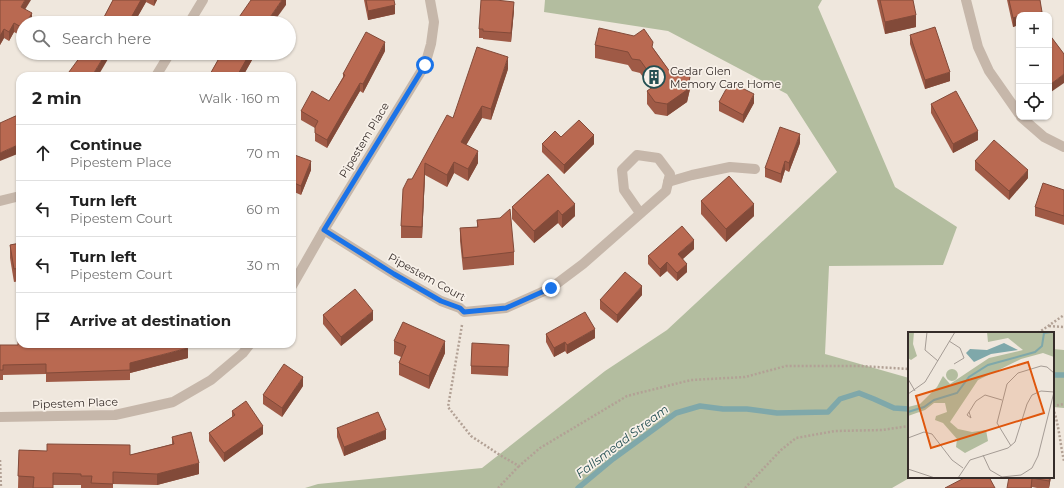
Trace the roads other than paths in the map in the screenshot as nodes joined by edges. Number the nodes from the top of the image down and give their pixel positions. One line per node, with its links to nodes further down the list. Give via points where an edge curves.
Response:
1 (203, 0): 4 (street)
2 (430, 0): 15 (street, Pipestem Place, via 434,22 432,44 425,65)
3 (966, 0): 7 (street, via 978,47 989,71)
4 (193, 16)
5 (166, 60): 6 (street)
6 (158, 72)
7 (1016, 110)
8 (1023, 120): 9 (street, via 1044,137)
9 (1064, 147)
10 (756, 169): 11 (street, via 730,168)
11 (668, 182): 14 (street, Pipestem Court, via 666,191); 14 (street, via 670,174 658,158 637,155 622,170 624,190)
12 (16, 197): 13 (street)
13 (0, 201)
14 (640, 214): 15 (street, Pipestem Court, via 583,264 551,288 506,308 464,312 394,274)
15 (324, 230): 16 (street, Pipestem Place)
16 (296, 279)
17 (247, 348): 18 (street, Pipestem Place, via 211,380 174,402 115,416)
18 (0, 418)

